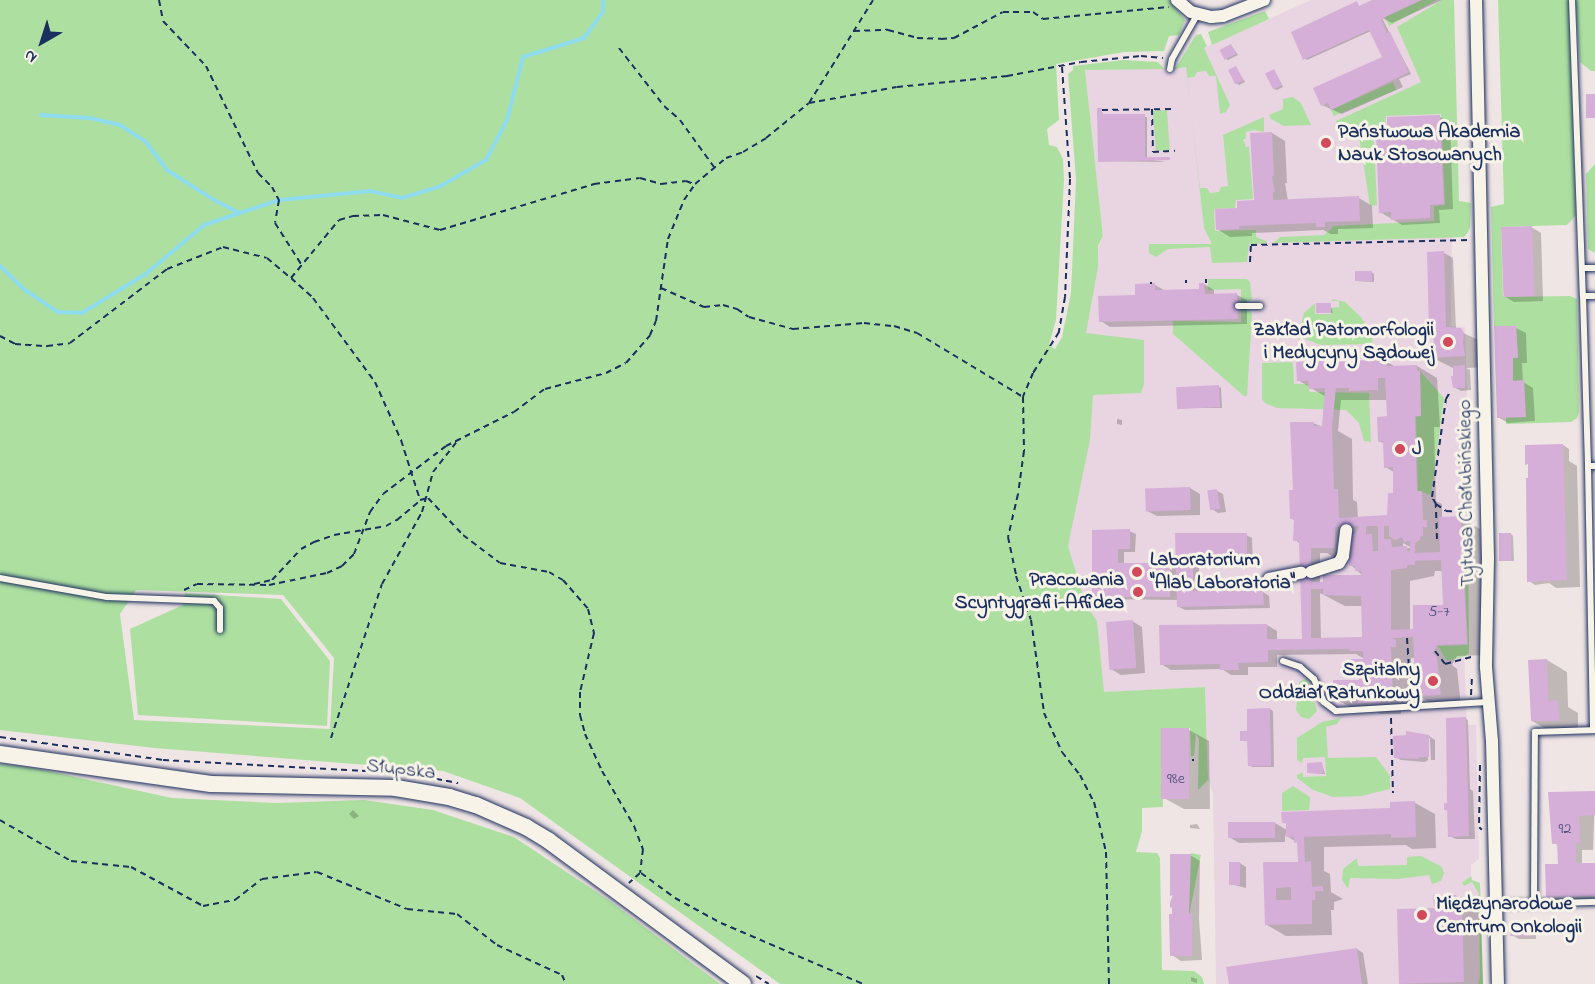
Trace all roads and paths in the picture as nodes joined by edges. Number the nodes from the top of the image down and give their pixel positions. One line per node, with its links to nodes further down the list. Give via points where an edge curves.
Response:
1 (159, 0): 22 (path, via 163,21 206,66 258,173 279,200 275,223)
2 (873, 0): 8 (path)
3 (1264, 0): 7 (street, via 1223,16)
4 (1476, 0): 55 (street, Tytusa Chałubińskiego)
5 (1572, 0): 23 (lane)
6 (1178, 1): 7 (street); 8 (path, via 1165,10 1043,19 1033,12 1003,12 948,39 917,38 888,30)
7 (1197, 15): 10 (lane)
8 (854, 31): 13 (path)
9 (619, 48): 18 (path)
10 (1172, 59): 11 (path, via 1123,57); 12 (lane)
11 (1062, 67): 13 (path, via 897,87); 33 (path, via 1070,179 1065,297 1059,332)
12 (1170, 69)
13 (809, 103): 18 (path, via 766,138)
14 (1152, 109): 15 (path); 16 (path); 17 (path, via 1153,152)
15 (1172, 109)
16 (1102, 110)
17 (1175, 152)
18 (714, 167): 19 (path)
19 (694, 184): 22 (path, via 661,184 640,178 594,184 440,230 383,215 353,216 339,220); 26 (path, via 668,239)
20 (1473, 240): 21 (path, via 1251,245)
21 (1250, 262)
22 (301, 264): 25 (path)
23 (1583, 268): 24 (lane); 27 (lane)
24 (1595, 268)
25 (291, 278): 31 (path, via 267,258 223,247 167,269 70,343 15,344); 36 (path, via 313,298 375,382 401,440)
26 (660, 288): 33 (path, via 704,307 723,305 793,329 864,323 894,326 917,333); 34 (path, via 656,321 626,363 606,373 544,389 514,412)
27 (1583, 296): 28 (lane); 35 (lane)
28 (1595, 296)
29 (1238, 306): 30 (lane)
30 (1260, 306)
31 (0, 336)
32 (1450, 392): 39 (path, via 1432,497)
33 (1023, 397): 76 (path, via 1024,451 1008,537 1030,620 1044,713 1062,752 1094,802 1106,852)
34 (460, 437): 36 (path); 37 (path, via 433,472)
35 (1592, 466): 58 (lane)
36 (410, 472): 38 (path); 42 (path, via 383,494 370,512)
37 (428, 498): 38 (path); 60 (path, via 382,584); 67 (path, via 487,554 500,563 556,576 588,609 594,633 580,692 580,715 585,735 643,849)
38 (420, 500): 42 (path, via 397,520)
39 (1436, 504): 40 (path, via 1446,511); 43 (path)
40 (1464, 512)
41 (1346, 530): 45 (street, via 1339,563)
42 (364, 531): 46 (path, via 314,542 301,549 272,580); 46 (path, via 354,554 327,573)
43 (1437, 539)
44 (0, 578): 47 (lane, via 107,597)
45 (1269, 579)
46 (245, 586): 47 (path, via 197,584 182,590)
47 (183, 600): 48 (lane, via 214,601)
48 (220, 630)
49 (1407, 638): 54 (path)
50 (1435, 651): 51 (path, via 1445,663)
51 (1472, 657)
52 (1283, 661): 56 (lane, via 1300,667 1314,679 1324,702 1336,711)
53 (1472, 675): 56 (path)
54 (1411, 698)
55 (1488, 702): 56 (lane); 71 (street, Tytusa Chałubińskiego)
56 (1471, 703)
57 (1402, 717): 65 (path, via 1391,718)
58 (1594, 730): 70 (lane, via 1535,732)
59 (0, 737): 62 (path, via 163,760)
60 (331, 738)
61 (0, 754): 72 (street, Słupska, via 211,784 396,788 449,797 500,815 549,841)
62 (370, 772)
63 (399, 773): 64 (path, via 447,779)
64 (468, 787)
65 (1393, 793)
66 (0, 820): 73 (path, via 71,861 131,867 203,906 235,900 262,879 317,872 407,909 457,914 496,945 562,975)
67 (640, 873): 68 (path, via 629,884); 75 (path, via 721,923)
68 (621, 877)
69 (1595, 902): 70 (lane)
70 (1534, 904): 71 (lane)
71 (1494, 905): 77 (street, Tytusa Chałubińskiego)
72 (749, 979): 74 (path)
73 (566, 984)
74 (769, 984)
75 (863, 984)
76 (1109, 984)
77 (1498, 984)

